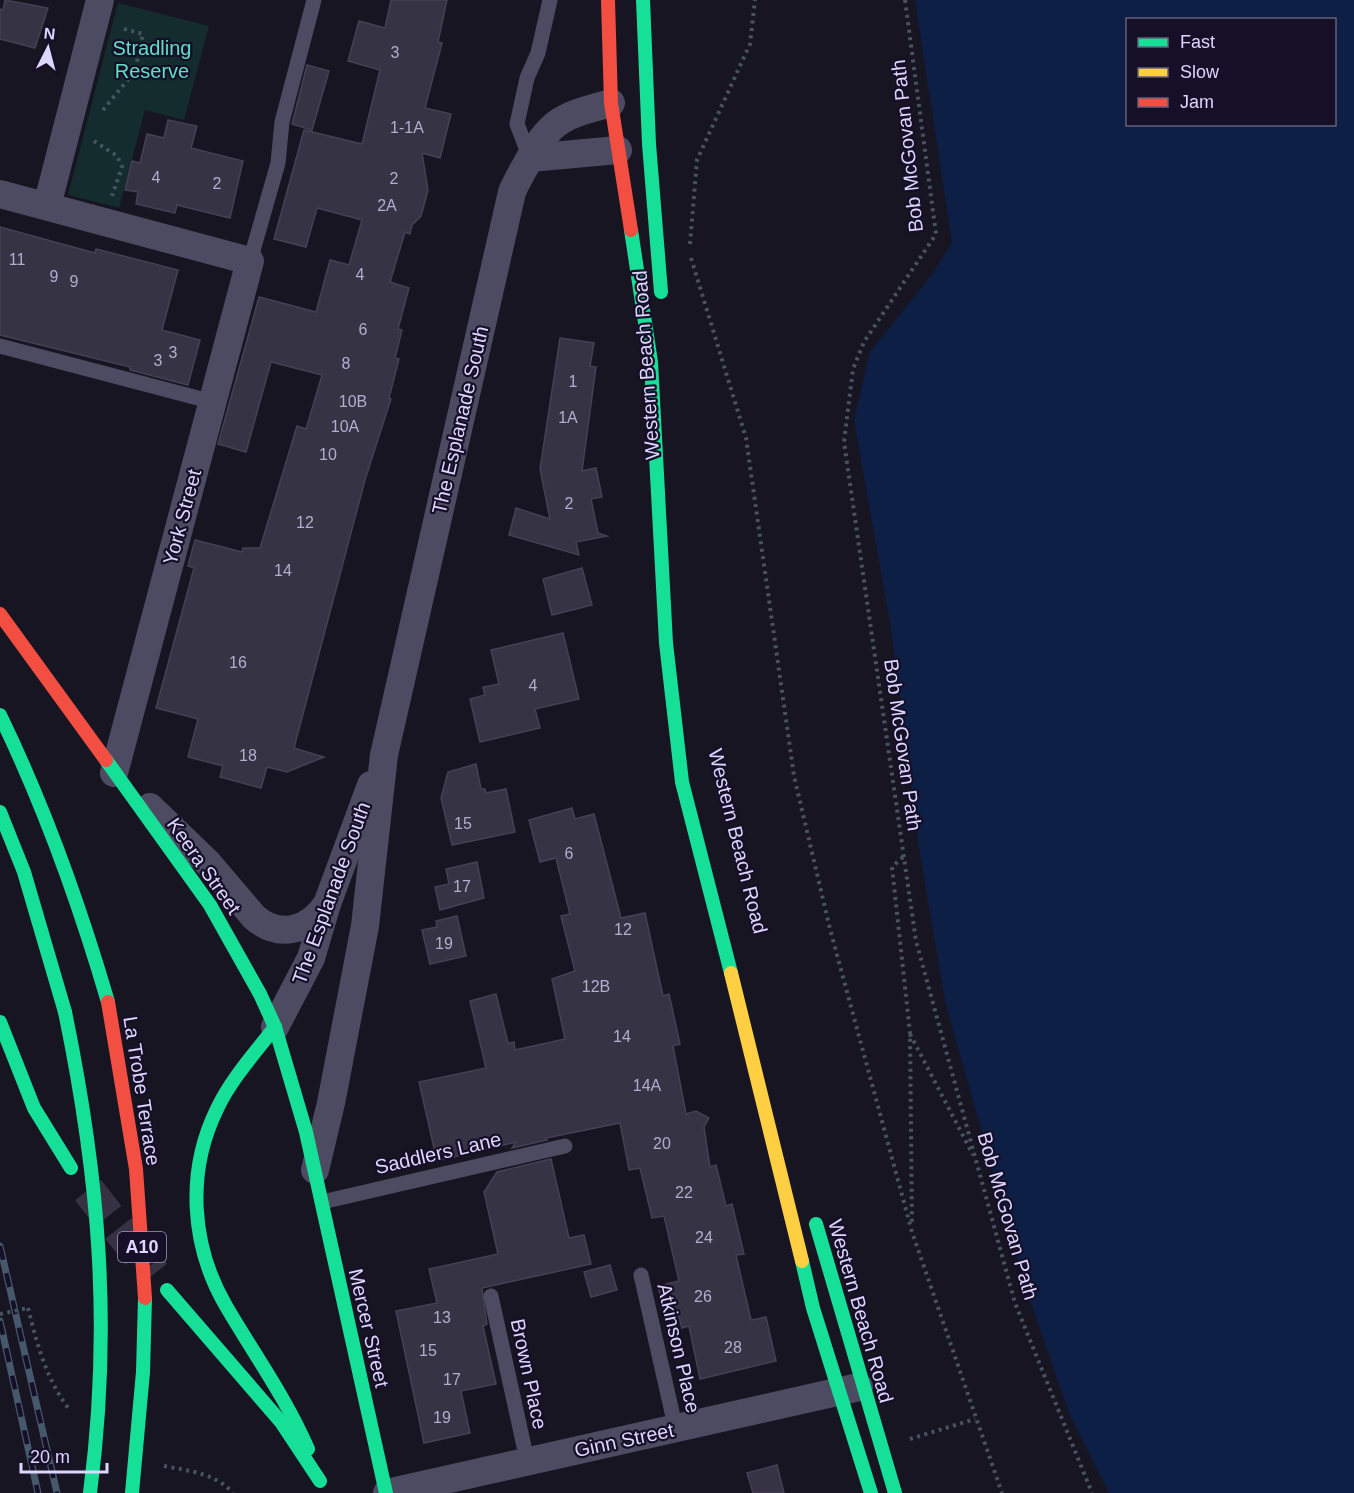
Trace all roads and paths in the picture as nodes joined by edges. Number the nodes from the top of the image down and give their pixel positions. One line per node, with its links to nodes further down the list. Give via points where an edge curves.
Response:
1 (100, 0): 16 (street)
2 (314, 0): 17 (lane, York Street, via 282,122 280,155)
3 (550, 0): 13 (lane, via 517,124)
4 (608, 0): 9 (main road)
5 (643, 0): 9 (main road)
6 (755, 0): 37 (path, via 750,44 698,160 690,253 746,438 794,776)
7 (905, 0): 26 (path, Bob McGovan Path, via 936,234 864,342 853,369 844,442)
8 (121, 28): 10 (path, via 143,34 135,71)
9 (629, 105): 12 (main road); 12 (main road); 13 (street, The Esplanade South, via 574,114 555,124 540,138)
10 (101, 112)
11 (93, 137): 15 (path, via 96,144 117,156 122,167 113,195)
12 (633, 147): 13 (street); 18 (main road, Western Beach Road); 43 (main road, Western Beach Road, via 651,362 666,643 682,782 783,1174 813,1308)
13 (530, 158): 23 (street, The Esplanade South, via 512,192)
14 (0, 194): 16 (street)
15 (104, 202)
16 (47, 207): 17 (street)
17 (250, 261): 20 (street, York Street)
18 (663, 311)
19 (0, 346): 20 (lane)
20 (213, 402): 24 (street, York Street)
21 (0, 614): 24 (main road, Keera Street)
22 (0, 715): 51 (main road, La Trobe Terrace / A10, bridge, via 46,815 87,928 108,1002 136,1170 141,1226 143,1371)
23 (384, 755): 27 (street, The Esplanade South); 34 (street, The Esplanade South, via 365,926)
24 (116, 775): 27 (street, via 183,837 261,924 274,930 294,929 313,920); 29 (main road, Keera Street, via 210,905)
25 (0, 812): 50 (main road, A10, bridge, via 24,872 65,1012 80,1078 95,1189 101,1265 101,1374)
26 (904, 857): 30 (path, via 892,867); 32 (path, Bob McGovan Path, via 916,941)
27 (327, 904): 29 (street, The Esplanade South, via 311,958)
28 (0, 1022): 33 (main road, via 34,1108)
29 (275, 1026): 34 (main road, Keera Street); 49 (main road, The Esplanade South, via 228,1089 210,1124 197,1179 196,1210 202,1246 216,1284 287,1400)
30 (910, 1034): 32 (path); 37 (path)
31 (565, 1146): 35 (lane, Saddlers Lane)
32 (977, 1163): 57 (path, Bob McGovan Path, via 1016,1303)
33 (71, 1168)
34 (315, 1170): 35 (main road, Mercer Street)
35 (322, 1202): 53 (main road, Mercer Street)
36 (814, 1216): 43 (main road, Western Beach Road)
37 (912, 1232): 44 (path)
38 (640, 1275): 45 (lane, Atkinson Place)
39 (167, 1290): 49 (main road, via 281,1422)
40 (491, 1296): 47 (lane, Brown Place)
41 (28, 1308): 42 (path, bridge)
42 (0, 1314)
43 (849, 1390): 45 (street, Ginn Street); 46 (main road, Western Beach Road); 54 (main road, Western Beach Road)
44 (975, 1419): 46 (path); 56 (path)
45 (676, 1430): 47 (street, Ginn Street)
46 (880, 1448): 55 (main road, Western Beach Road)
47 (527, 1460): 53 (street, Ginn Street)
48 (157, 1464): 52 (path, via 209,1476)
49 (322, 1487)
50 (90, 1493)
51 (132, 1493)
52 (233, 1493)
53 (386, 1493)
54 (871, 1493)
55 (895, 1493)
56 (1002, 1493)
57 (1092, 1493)

